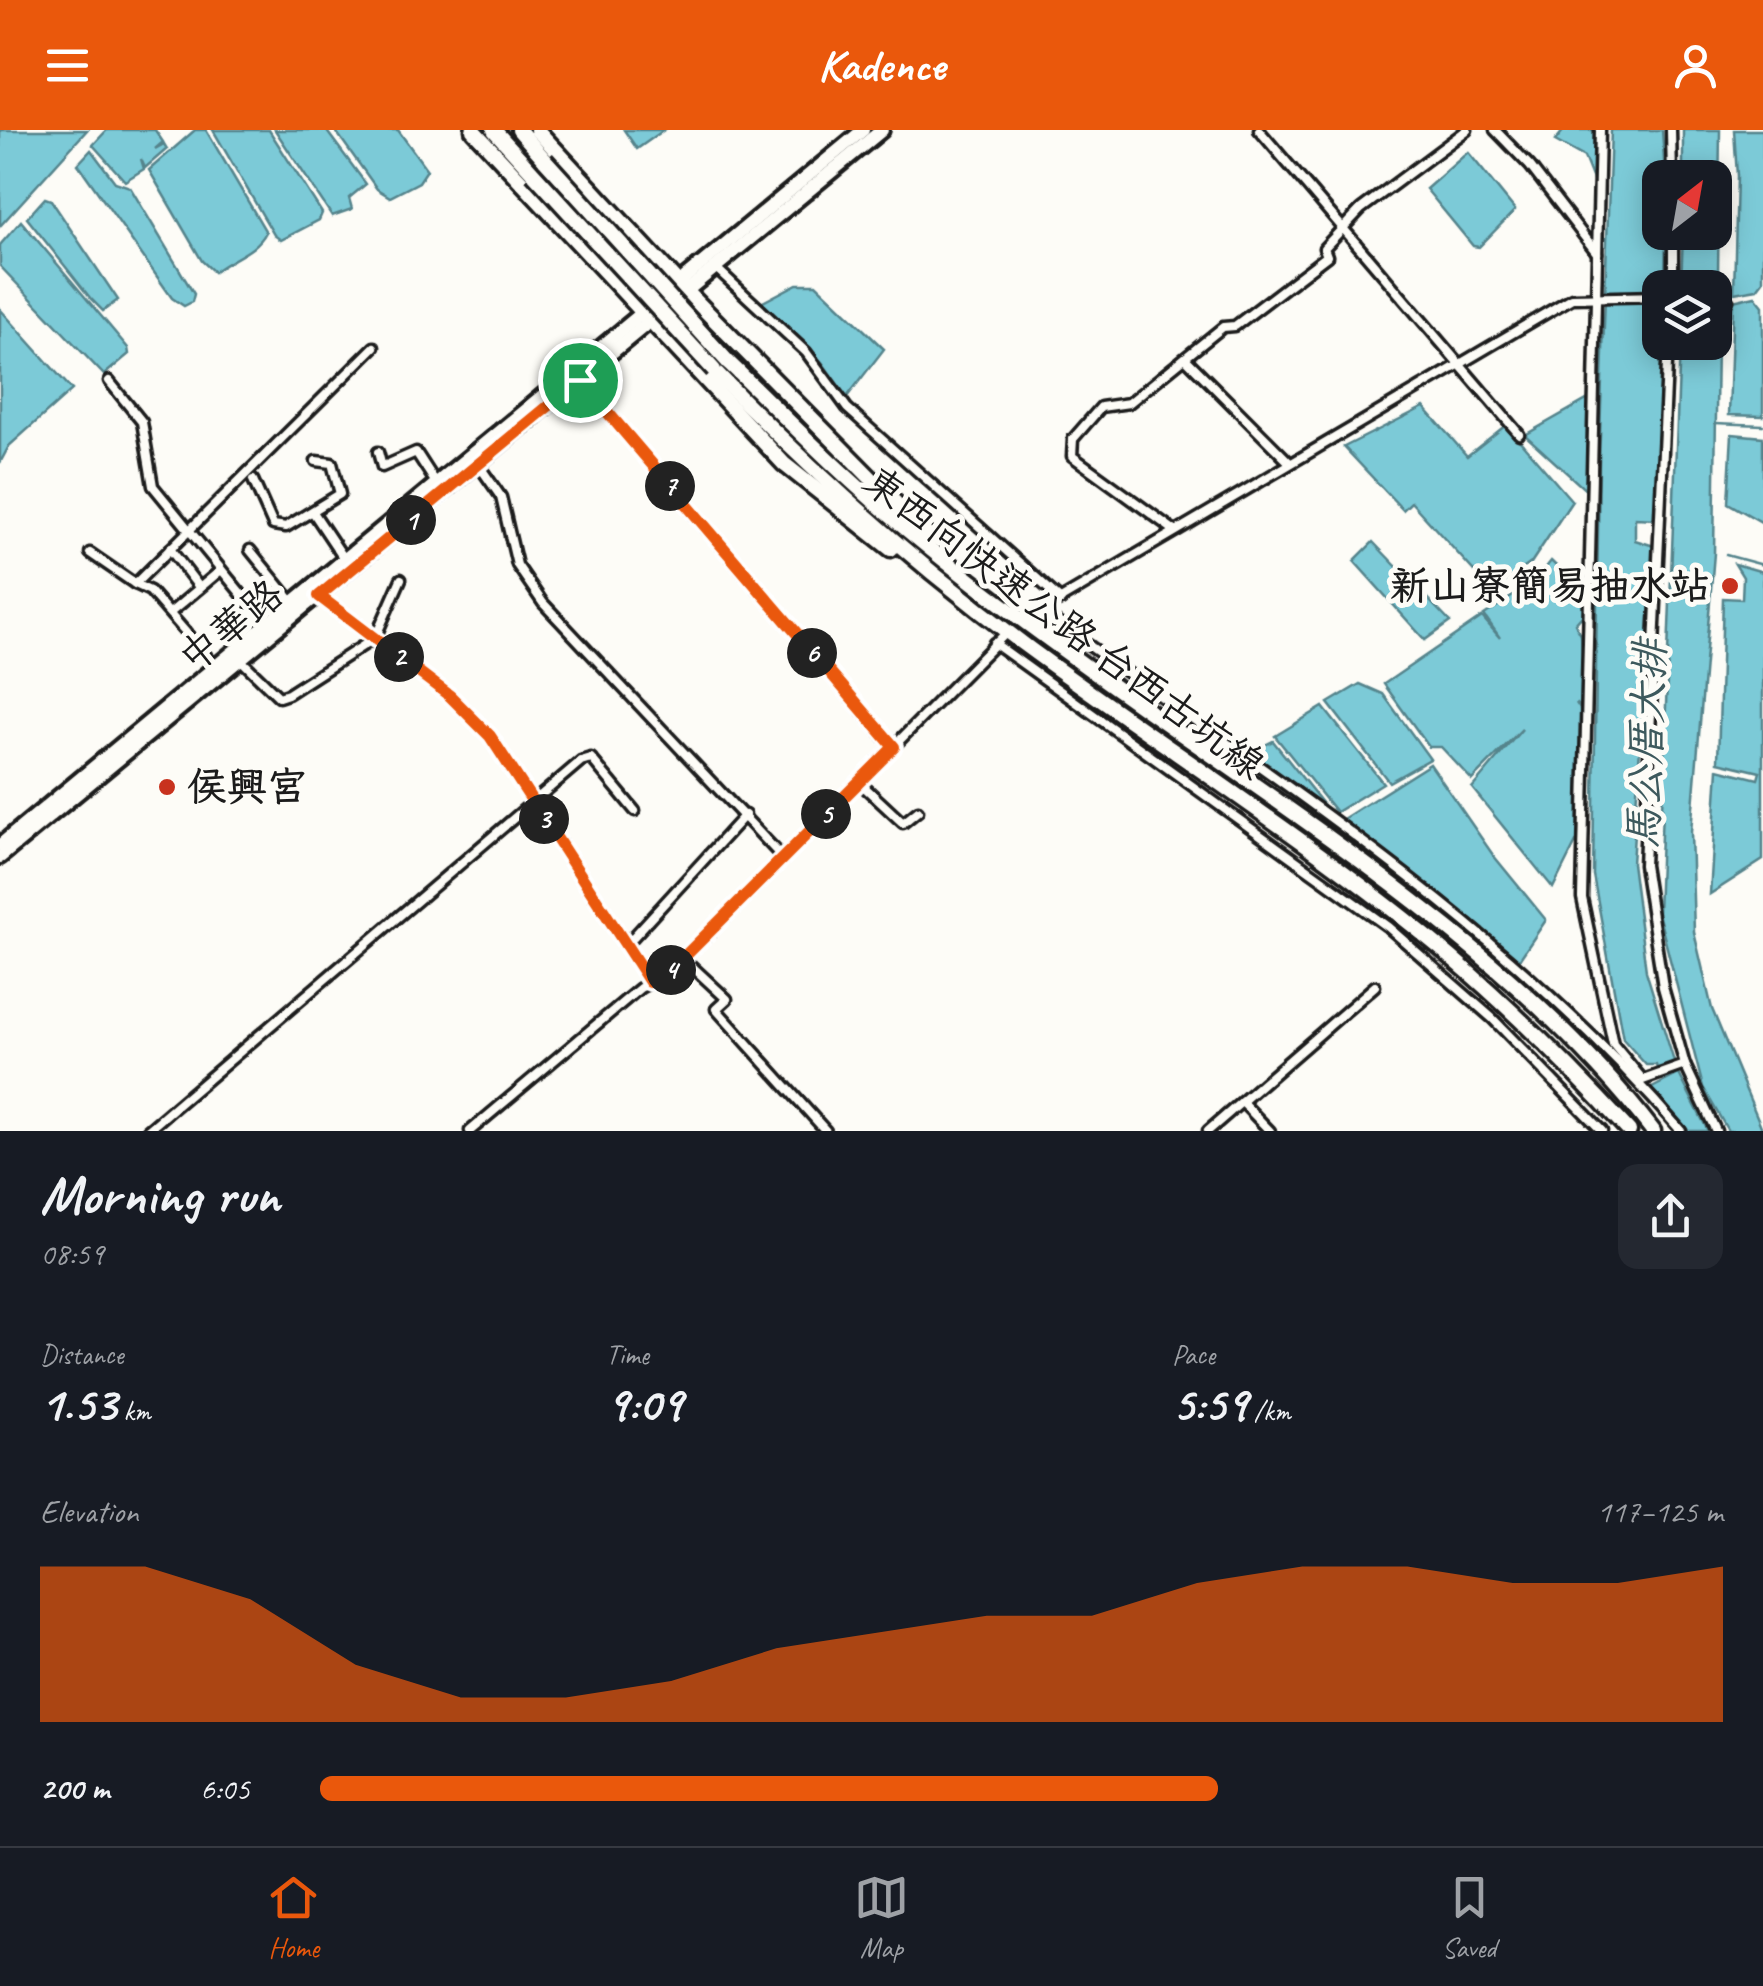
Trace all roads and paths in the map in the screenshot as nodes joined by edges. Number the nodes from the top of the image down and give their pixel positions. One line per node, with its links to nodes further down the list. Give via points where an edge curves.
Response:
1 (473, 130): 19 (highway)
2 (494, 130): 53 (highway, 東西向快速公路 台西古坑線, bridge, via 714,370 862,515)
3 (519, 130): 48 (highway, 東西向快速公路 台西古坑線, bridge, via 728,362 857,487 944,561)
4 (537, 130): 16 (highway)
5 (863, 130): 16 (main road)
6 (882, 130): 15 (main road)
7 (1258, 130): 13 (street)
8 (1467, 130): 13 (street)
9 (1495, 130): 14 (street)
10 (1600, 130): 14 (street)
11 (1671, 130): 12 (street)
12 (1672, 160)
13 (1341, 225): 21 (street, via 1324,248 1327,256); 23 (street)
14 (1597, 253): 17 (street)
15 (716, 268): 16 (main road); 45 (street, via 806,352 848,408)
16 (682, 287): 19 (main road, 中華路); 48 (highway, via 908,516)
17 (1594, 295): 18 (street); 23 (street, via 1572,298); 69 (street, via 1582,898 1613,1044 1643,1080)
18 (1642, 296)
19 (646, 316): 24 (main road, 中華路); 32 (main road, 中華路); 53 (highway, via 784,464 850,520)
20 (374, 347): 34 (street)
21 (1184, 358): 30 (street); 35 (street, via 1129,403 1102,407 1071,450)
22 (1667, 360): 69 (street, via 1644,865 1662,988)
23 (1461, 363): 26 (street); 30 (street)
24 (580, 380): 29 (main road, 中華路); 56 (street)
25 (110, 381): 34 (street, via 142,422 153,486)
26 (1519, 434)
27 (378, 452): 32 (street, via 382,467 416,452)
28 (316, 461): 33 (street, via 332,463 340,494)
29 (478, 464): 44 (main road, 中華路); 61 (street, via 501,497 518,565 543,603)
30 (1290, 464): 35 (street)
31 (253, 480): 33 (street, via 274,525)
32 (436, 484): 39 (main road, 中華路)
33 (313, 512): 39 (street)
34 (188, 531): 36 (street); 40 (street)
35 (1175, 531): 45 (street)
36 (170, 549): 42 (street); 43 (street)
37 (250, 550): 46 (street)
38 (90, 553): 42 (street)
39 (345, 560): 44 (main road, 中華路)
40 (221, 570): 43 (street); 49 (street)
41 (401, 579): 51 (street)
42 (135, 584): 47 (street)
43 (199, 587): 47 (street)
44 (314, 593): 46 (main road, 中華路); 51 (street); 54 (main road, 中華路)
45 (1061, 600): 48 (street)
46 (293, 603): 49 (main road, 中華路)
47 (170, 613): 55 (street)
48 (1037, 619): 78 (highway, 東西向快速公路 台西古坑線, via 1128,697 1358,860 1463,944 1566,1035); 79 (street, via 1428,890 1603,1046)
49 (266, 624): 55 (main road, 中華路)
50 (1003, 636): 52 (street)
51 (374, 638): 54 (street, via 278,696); 58 (street, via 490,736)
52 (994, 643): 56 (street); 76 (street, via 1388,927 1492,1018)
53 (1030, 648): 77 (highway, 東西向快速公路 台西古坑線, via 1448,955 1566,1062)
54 (241, 660): 63 (main road, 中華路)
55 (215, 666): 62 (main road, 中華路)
56 (894, 747): 57 (street)
57 (859, 782): 59 (street, via 904,824); 64 (street)
58 (532, 802): 60 (street, via 588,757); 65 (street); 71 (street)
59 (918, 811)
60 (635, 812)
61 (745, 815): 64 (street); 65 (street)
62 (0, 844)
63 (0, 857)
64 (784, 858): 66 (street)
65 (626, 945): 67 (street)
66 (684, 958): 67 (street); 73 (street, via 727,998 716,1010)
67 (650, 982): 72 (street)
68 (1376, 986): 70 (street)
69 (1685, 1065): 80 (street)
70 (1242, 1102): 74 (street); 75 (street)
71 (147, 1131)
72 (470, 1131)
73 (826, 1131)
74 (1208, 1131)
75 (1270, 1131)
76 (1602, 1131)
77 (1629, 1131)
78 (1653, 1131)
79 (1681, 1131)
80 (1716, 1131)

